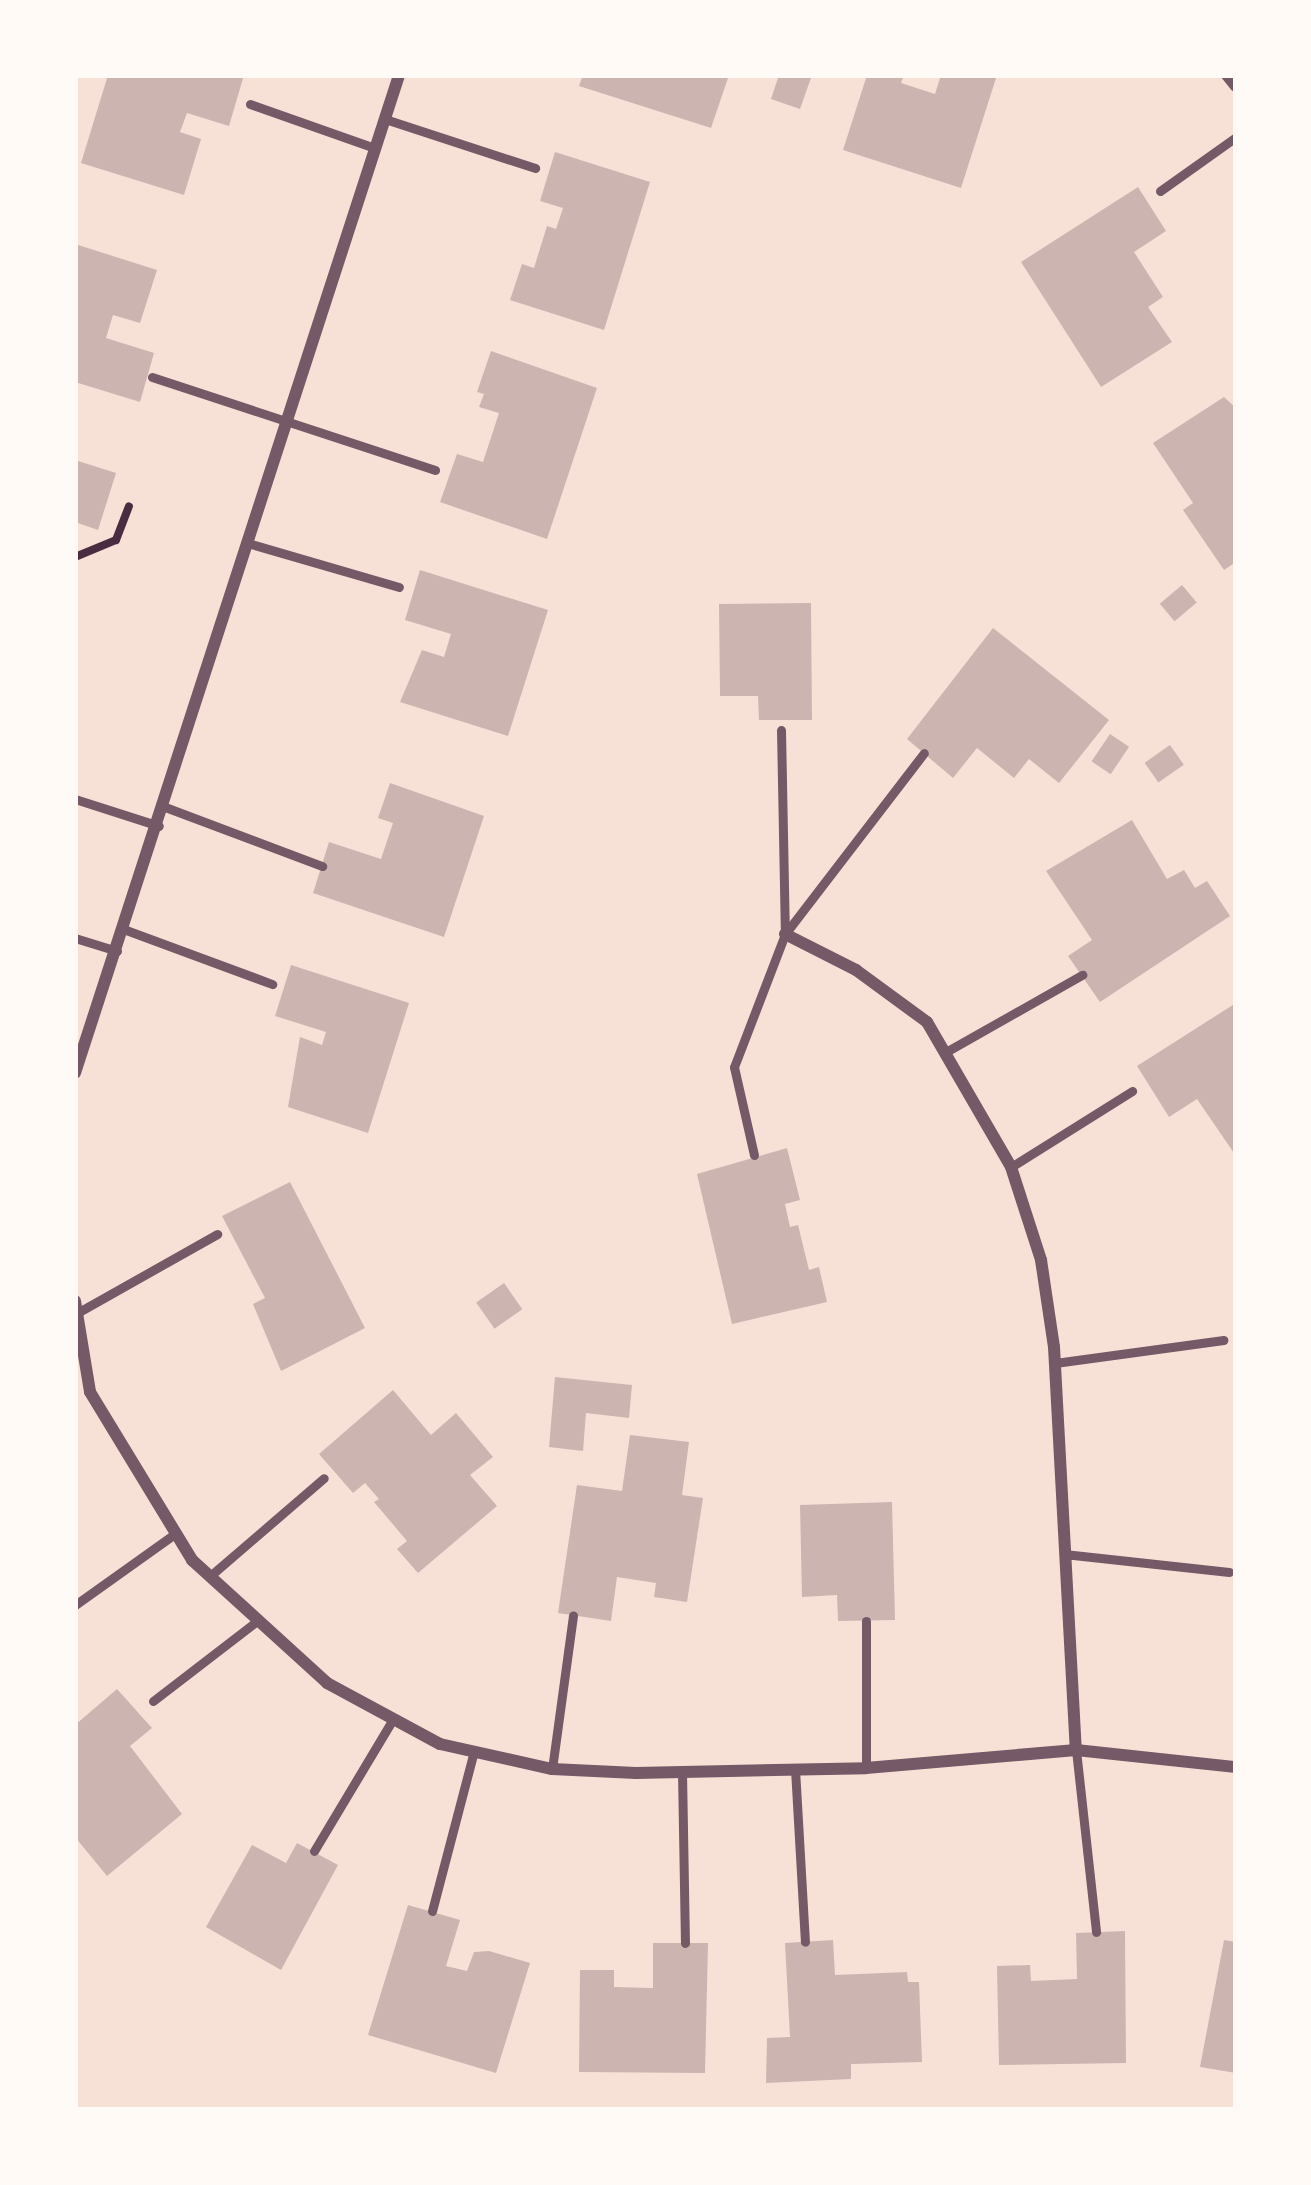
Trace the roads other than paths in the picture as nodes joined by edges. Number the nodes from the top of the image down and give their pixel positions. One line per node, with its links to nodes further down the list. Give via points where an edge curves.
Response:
1 (398, 75): 5 (street)
2 (1228, 75): 3 (street)
3 (1236, 86)
4 (250, 104): 7 (lane)
5 (385, 119): 7 (street); 8 (lane)
6 (1236, 137): 9 (lane)
7 (376, 148): 11 (street)
8 (535, 168)
9 (1160, 191)
10 (152, 376): 11 (lane)
11 (290, 418): 12 (lane); 13 (street)
12 (435, 470)
13 (251, 544): 14 (lane); 18 (street)
14 (399, 587)
15 (782, 730): 22 (lane)
16 (924, 754): 22 (lane)
17 (75, 799): 19 (lane)
18 (165, 807): 19 (street); 20 (lane)
19 (159, 826): 21 (street)
20 (322, 866)
21 (125, 930): 24 (street); 26 (lane)
22 (785, 934): 27 (street, via 856,970 926,1022); 30 (lane, via 734,1067)
23 (75, 938): 24 (lane)
24 (117, 951): 28 (street)
25 (1082, 975): 27 (lane)
26 (272, 984)
27 (944, 1053): 31 (street)
28 (75, 1072)
29 (1132, 1091): 31 (lane)
30 (754, 1155)
31 (1011, 1167): 35 (street, via 1041,1260)
32 (217, 1234): 33 (lane)
33 (76, 1307): 37 (street, via 90,1392)
34 (1223, 1340): 35 (lane)
35 (1055, 1363): 38 (street)
36 (324, 1478): 40 (lane)
37 (176, 1534): 40 (street); 41 (lane)
38 (1064, 1554): 39 (lane); 47 (street)
39 (1229, 1572)
40 (210, 1576): 43 (street)
41 (75, 1605)
42 (574, 1615): 51 (lane)
43 (257, 1620): 45 (lane); 46 (street, via 327,1683)
44 (866, 1621): 50 (lane)
45 (153, 1701)
46 (393, 1718): 48 (street); 54 (lane)
47 (1076, 1750): 49 (street); 50 (street); 56 (lane)
48 (475, 1751): 51 (street); 55 (lane)
49 (1236, 1767)
50 (866, 1768): 52 (street)
51 (552, 1769): 53 (street)
52 (795, 1769): 53 (street); 57 (lane)
53 (682, 1772): 58 (lane)
54 (314, 1851)
55 (432, 1911)
56 (1096, 1932)
57 (805, 1942)
58 (685, 1943)

